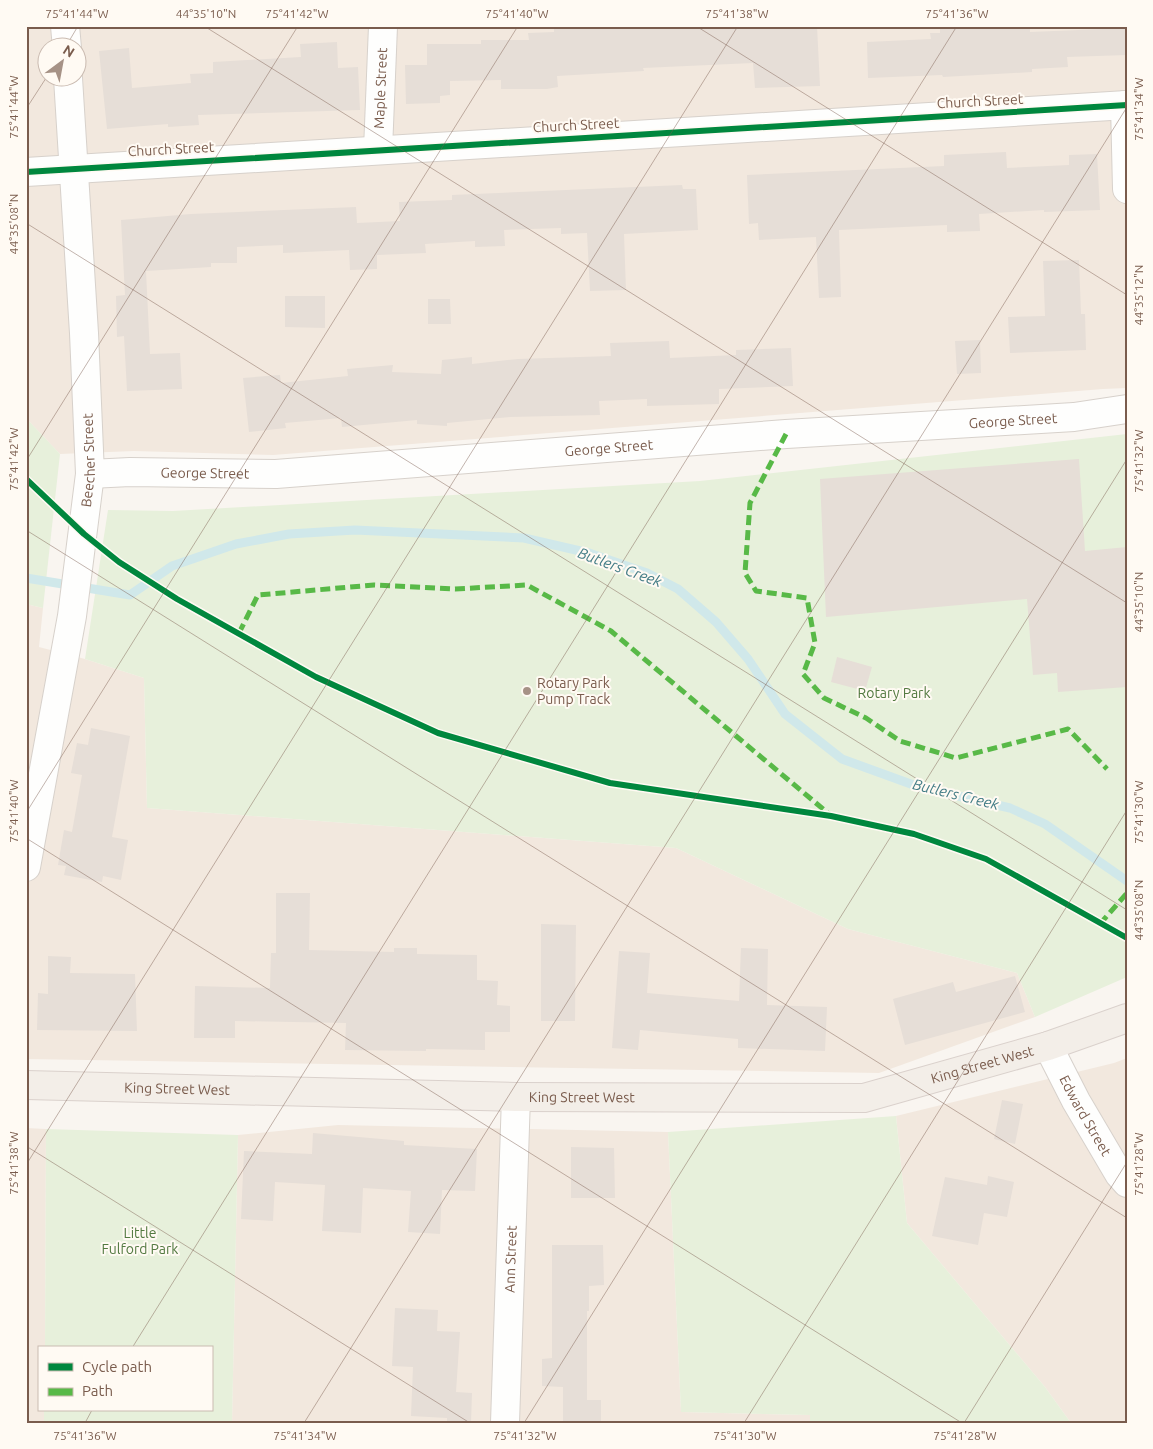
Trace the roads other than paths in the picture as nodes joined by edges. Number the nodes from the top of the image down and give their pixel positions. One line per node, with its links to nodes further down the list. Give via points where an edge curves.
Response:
1 (383, 26): 4 (street, Maple Street)
2 (69, 88): 5 (street, Beecher Street)
3 (1126, 105): 4 (street, Church Street); 7 (street)
4 (378, 150): 5 (street, Church Street)
5 (73, 168): 6 (street, Church Street); 9 (street, Beecher Street)
6 (26, 172)
7 (1127, 189)
8 (1127, 409): 9 (street, George Street, via 1074,417 786,434 276,474)
9 (90, 474): 10 (street, Beecher Street, via 81,562)
10 (26, 867)
11 (1127, 1018): 12 (main road, King Street West)
12 (1048, 1046): 14 (main road, King Street West, via 864,1098); 15 (street, Edward Street, via 1076,1101)
13 (26, 1085): 14 (main road, King Street West)
14 (516, 1097): 16 (street, Ann Street)
15 (1127, 1183)
16 (505, 1423)

